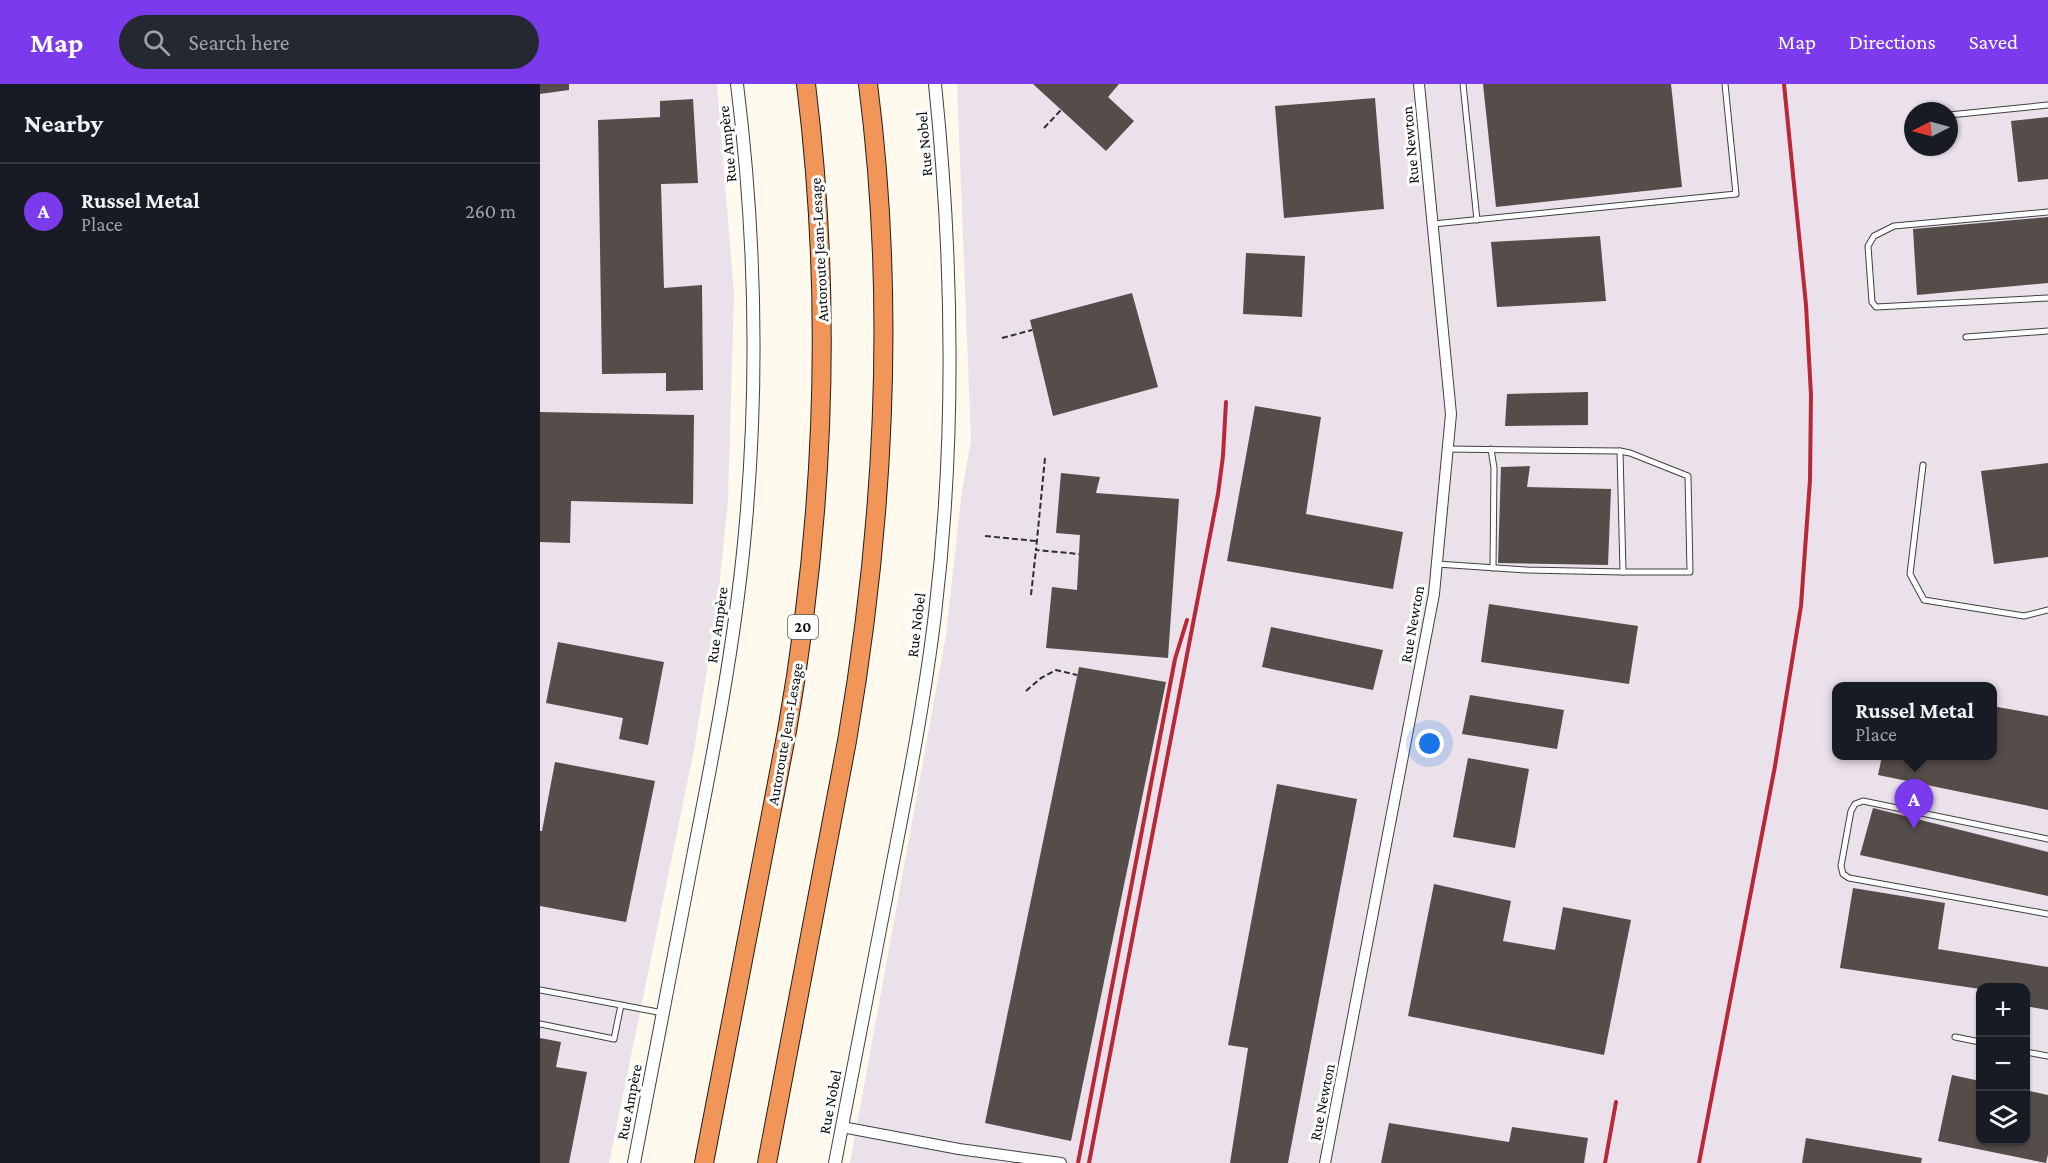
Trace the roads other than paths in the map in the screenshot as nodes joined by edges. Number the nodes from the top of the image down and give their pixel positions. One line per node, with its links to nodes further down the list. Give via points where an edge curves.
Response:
1 (737, 84): 28 (street, Rue Ampère, via 747,181 753,313 749,493 727,671)
2 (806, 84): 36 (highway, Autoroute Jean-Lesage / 20, via 818,201 823,336 821,438 812,560 787,731)
3 (868, 84): 37 (highway, via 882,298 881,435 871,570 847,741)
4 (934, 84): 34 (street, Rue Nobel, via 945,211 949,338 947,449 937,592 913,756)
5 (1419, 84): 12 (street, Rue Newton)
6 (1463, 84): 11 (lane)
7 (1725, 84): 11 (lane, via 1736,194)
8 (2048, 105): 9 (lane)
9 (1958, 114)
10 (2048, 212): 13 (lane, via 1894,226 1874,237 1868,246 1872,302 1876,307)
11 (1477, 220): 12 (lane)
12 (1432, 224): 16 (street, Rue Newton, via 1450,414)
13 (2048, 297)
14 (2048, 331): 15 (lane)
15 (1966, 337)
16 (1447, 449): 17 (lane); 20 (street, Rue Newton)
17 (1491, 449): 18 (lane); 21 (lane)
18 (1620, 451): 22 (lane); 22 (lane, via 1688,476 1690,572)
19 (1923, 465): 23 (lane, via 1910,574 1924,600 2024,616)
20 (1437, 564): 21 (lane); 40 (street, Rue Newton)
21 (1493, 568): 22 (lane)
22 (1623, 572)
23 (2048, 610)
24 (2048, 839): 25 (lane, via 1863,801 1851,810 1841,866 1849,878)
25 (2048, 914)
26 (540, 990): 27 (lane)
27 (621, 1005): 28 (lane); 29 (lane, via 614,1039)
28 (663, 1013): 35 (street, Rue Ampère)
29 (540, 1024)
30 (1955, 1037): 31 (lane)
31 (1976, 1041)
32 (2030, 1053): 33 (lane)
33 (2048, 1056)
34 (842, 1127): 38 (street, Rue Nobel); 39 (street)
35 (634, 1163)
36 (704, 1163)
37 (766, 1163)
38 (835, 1163)
39 (1061, 1163)
40 (1325, 1163)

